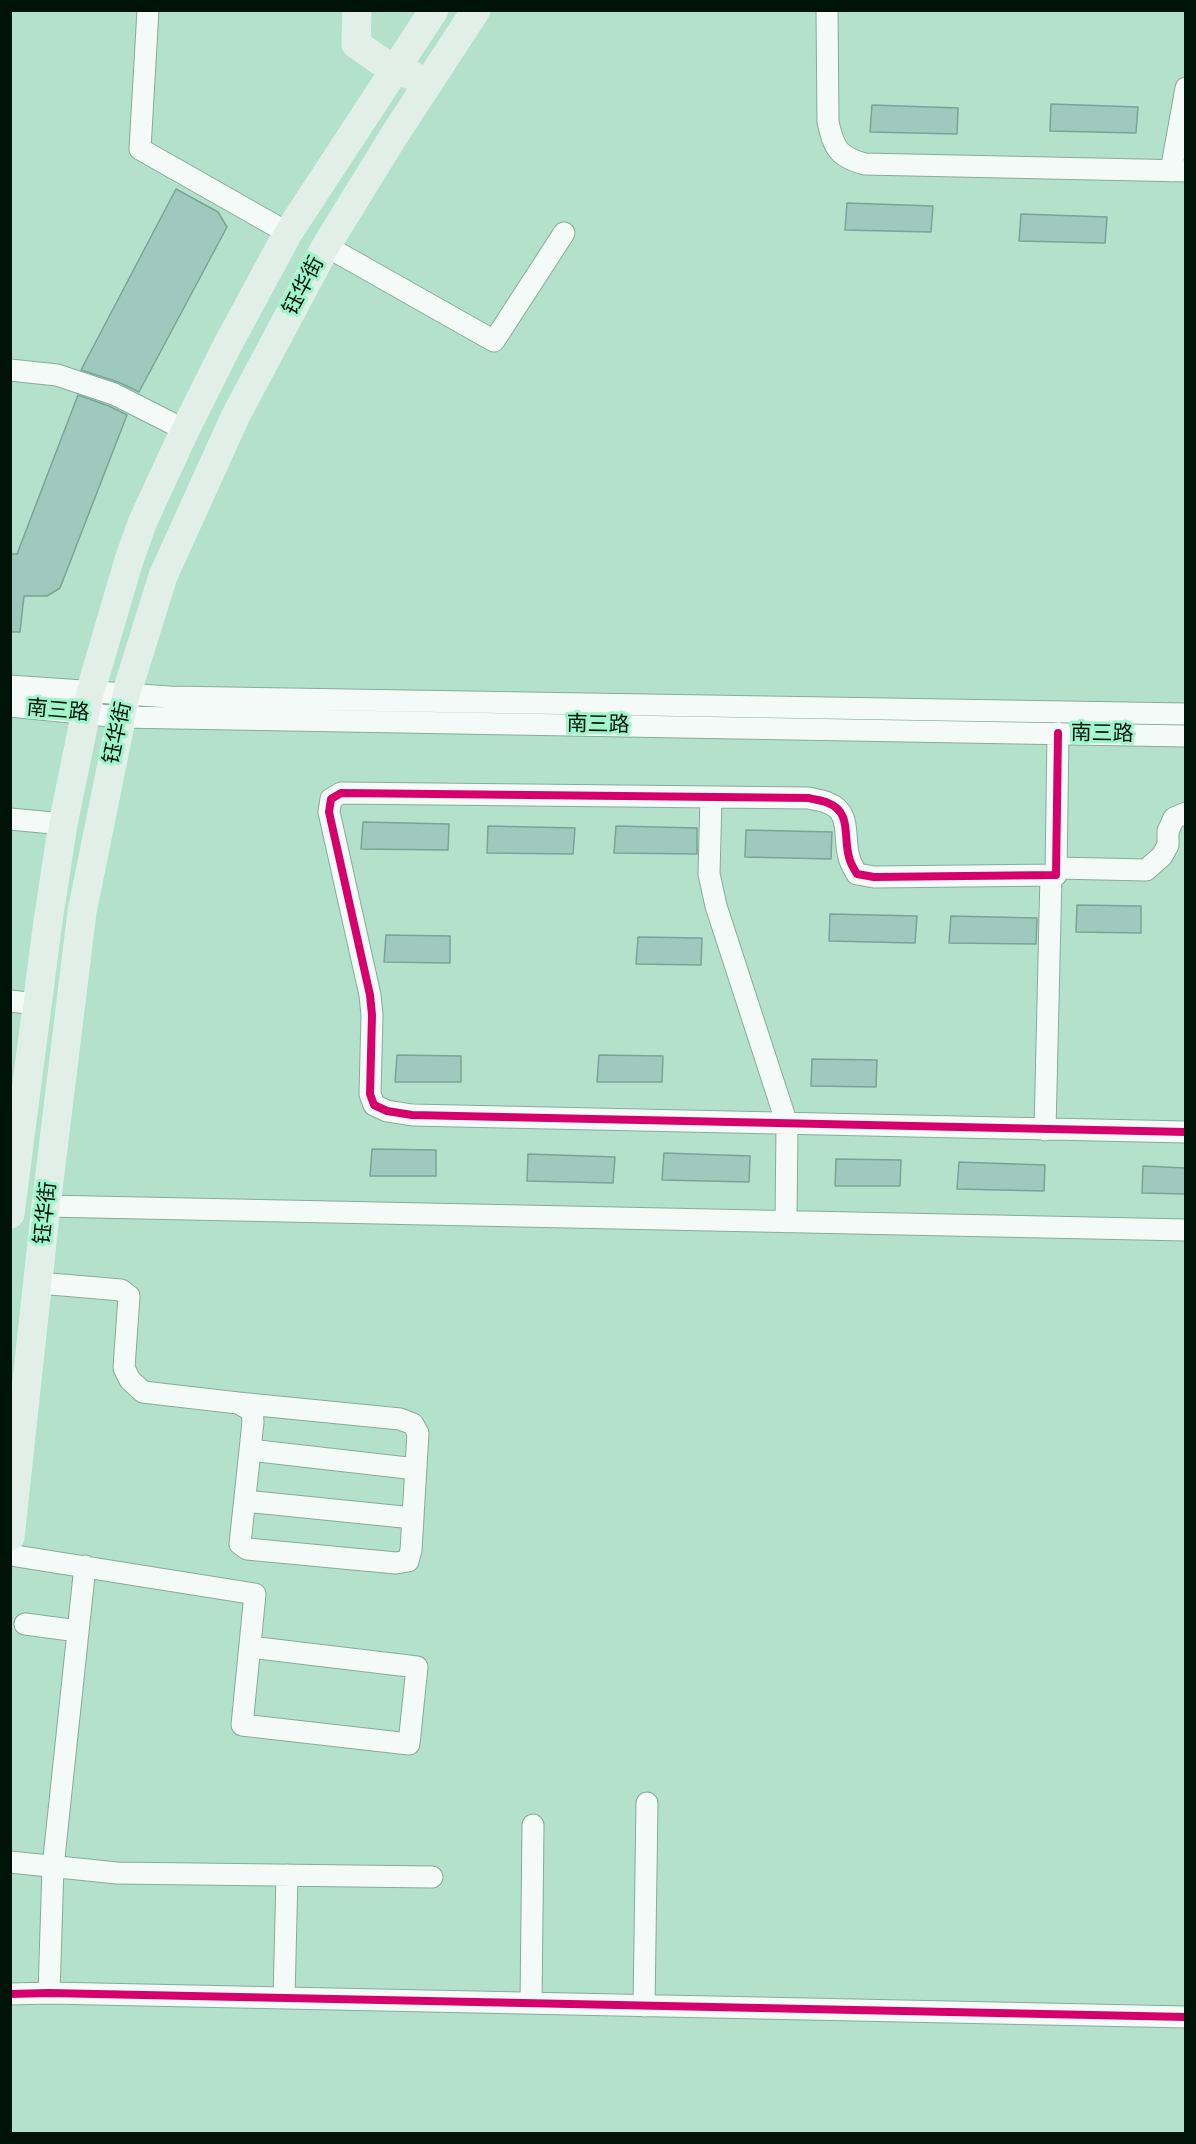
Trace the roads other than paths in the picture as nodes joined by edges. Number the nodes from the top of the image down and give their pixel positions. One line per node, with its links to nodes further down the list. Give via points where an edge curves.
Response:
1 (148, 10): 10 (street, via 140,149)
2 (357, 10): 6 (main road, via 356,44)
3 (434, 10): 6 (main road, 钰华街)
4 (476, 10): 7 (main road, 钰华街)
5 (827, 10): 9 (street, via 828,122 838,152 850,160 865,164)
6 (395, 71): 7 (main road); 10 (main road, 钰华街)
7 (430, 80): 12 (main road, 钰华街)
8 (1185, 88): 9 (street)
9 (1178, 171)
10 (288, 233): 14 (main road, 钰华街)
11 (564, 233): 12 (street, via 494,341)
12 (326, 246): 18 (main road, 钰华街, via 202,485 163,576)
13 (10, 370): 14 (street, via 57,375 114,394)
14 (185, 430): 16 (main road, 钰华街, via 129,560)
15 (10, 686): 16 (street, 南三路)
16 (88, 703): 17 (street, 南三路); 18 (street, 南三路); 25 (main road, 钰华街)
17 (10, 706)
18 (123, 706): 19 (street, 南三路, via 193,698); 20 (street, 南三路); 32 (main road, 钰华街, via 82,912)
19 (1185, 714)
20 (1058, 733): 21 (street, 南三路); 26 (street)
21 (1185, 736)
22 (711, 798): 26 (street, via 809,798 829,803 846,820 849,860 857,874 874,877); 29 (street, via 709,874 716,906); 29 (street, via 341,793 331,799 329,812 370,995 370,1094 374,1105 412,1115)
23 (1185, 813): 26 (street, via 1174,818 1165,851 1146,870)
24 (10, 819): 25 (street)
25 (63, 824): 28 (main road, 钰华街)
26 (1054, 871): 30 (street)
27 (10, 1001): 28 (street)
28 (37, 1004): 33 (main road, 钰华街)
29 (787, 1124): 30 (street); 34 (street)
30 (1045, 1130): 31 (street)
31 (1185, 1132)
32 (46, 1206): 34 (street); 36 (main road, 钰华街)
33 (10, 1214)
34 (786, 1222): 35 (street)
35 (1185, 1230)
36 (39, 1283): 37 (street, via 121,1290 129,1296 124,1368 143,1392); 42 (main road, 钰华街)
37 (238, 1403): 38 (street, via 252,1411); 39 (street, via 400,1419 413,1424 418,1433)
38 (250, 1450): 39 (street); 40 (street)
39 (416, 1469): 41 (street)
40 (244, 1501): 41 (street); 41 (street, via 240,1544 247,1549 408,1561)
41 (413, 1518)
42 (10, 1537)
43 (10, 1555): 44 (street)
44 (85, 1566): 46 (street); 47 (street, via 255,1594)
45 (26, 1624): 46 (street)
46 (78, 1631): 51 (street)
47 (250, 1647): 47 (street, via 242,1725 409,1744 417,1667)
48 (647, 1803): 58 (street)
49 (533, 1825): 57 (street)
50 (10, 1862): 51 (street)
51 (53, 1867): 52 (street, via 117,1873); 54 (street)
52 (287, 1875): 53 (street); 56 (street)
53 (432, 1877)
54 (49, 1993): 55 (street); 56 (street)
55 (10, 1994)
56 (284, 1998): 57 (street)
57 (531, 2003): 58 (street)
58 (644, 2006): 59 (street)
59 (1185, 2017)

